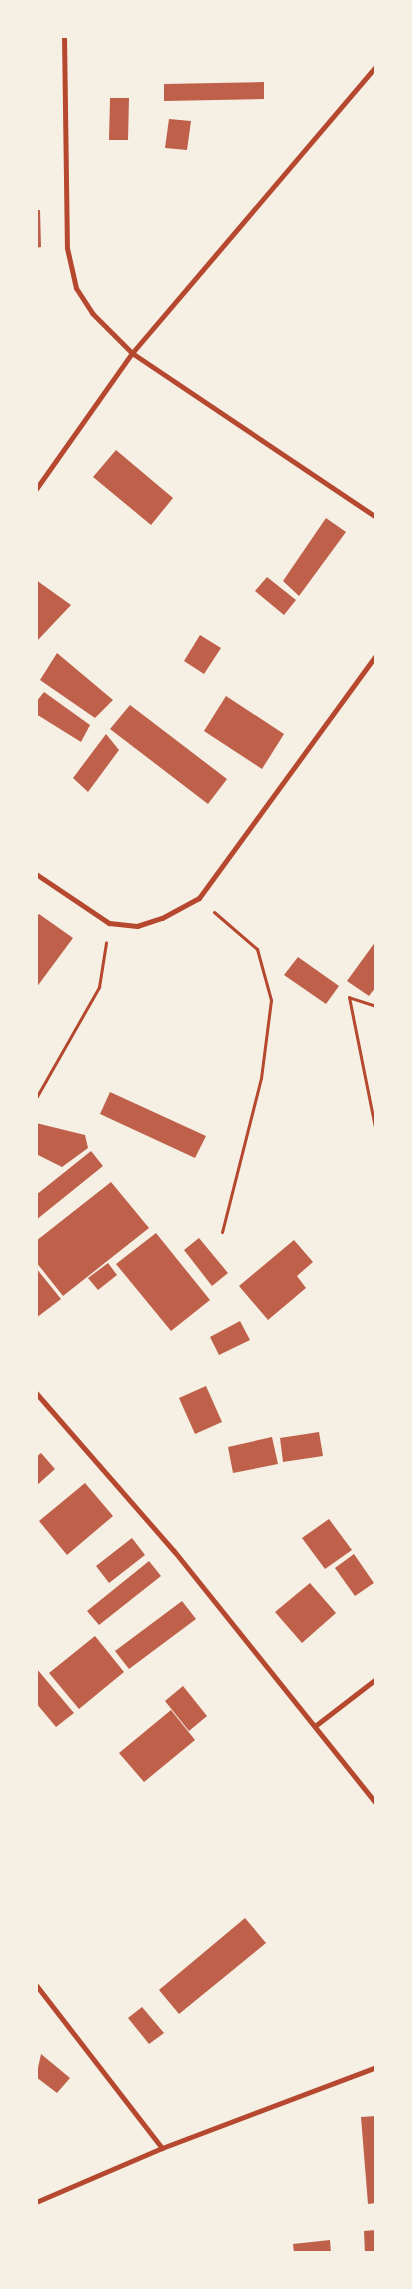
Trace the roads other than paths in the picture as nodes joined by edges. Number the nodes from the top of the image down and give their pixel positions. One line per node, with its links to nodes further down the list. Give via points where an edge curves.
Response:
1 (64, 36): 3 (street, via 67,248 76,288 86,305)
2 (376, 66): 3 (street)
3 (132, 353): 4 (street); 5 (street)
4 (36, 489)
5 (376, 517)
6 (376, 655): 7 (street, via 199,898 145,923 109,923)
7 (36, 874)
8 (36, 1393): 10 (street, via 174,1551)
9 (376, 1679): 10 (street)
10 (315, 1726): 11 (street)
11 (376, 1803)
12 (36, 1985): 14 (street)
13 (376, 2067): 14 (street)
14 (162, 2148): 15 (street)
15 (36, 2202)

